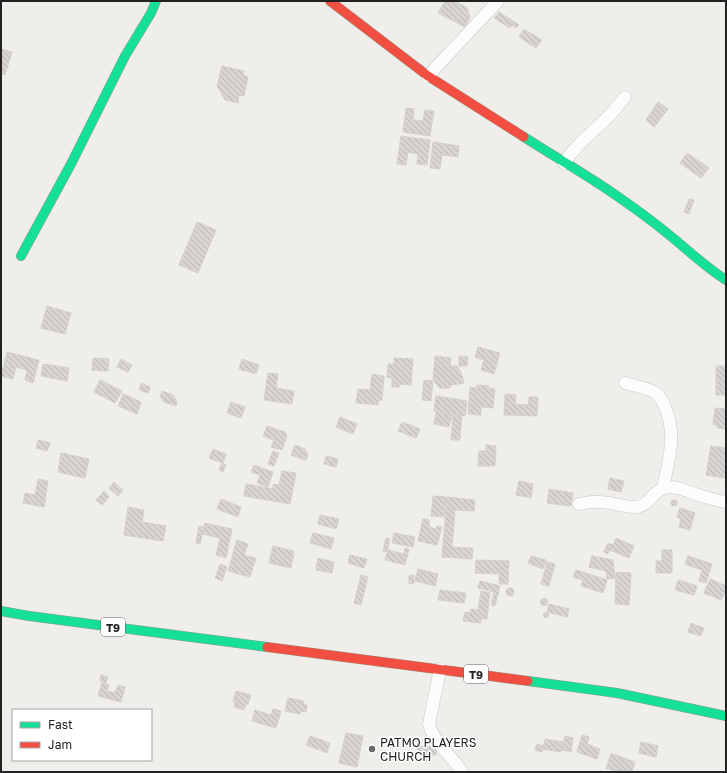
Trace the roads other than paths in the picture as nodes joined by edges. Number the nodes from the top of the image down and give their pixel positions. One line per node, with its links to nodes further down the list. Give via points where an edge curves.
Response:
1 (156, 1): 7 (main road)
2 (330, 1): 4 (main road)
3 (498, 1): 4 (street)
4 (428, 76): 6 (main road)
5 (625, 97): 6 (street, via 583,139)
6 (564, 163): 8 (main road, via 617,196)
7 (21, 256)
8 (726, 280)
9 (625, 383): 10 (street, via 656,393 668,414 672,447)
10 (663, 488): 11 (street, via 672,487); 12 (street, via 641,506 634,508 599,501)
11 (726, 502)
12 (579, 504)
13 (1, 611): 14 (main road, T9)
14 (440, 669): 15 (main road, T9, via 617,693); 16 (street, via 428,724 431,732)
15 (726, 716)
16 (462, 772)

